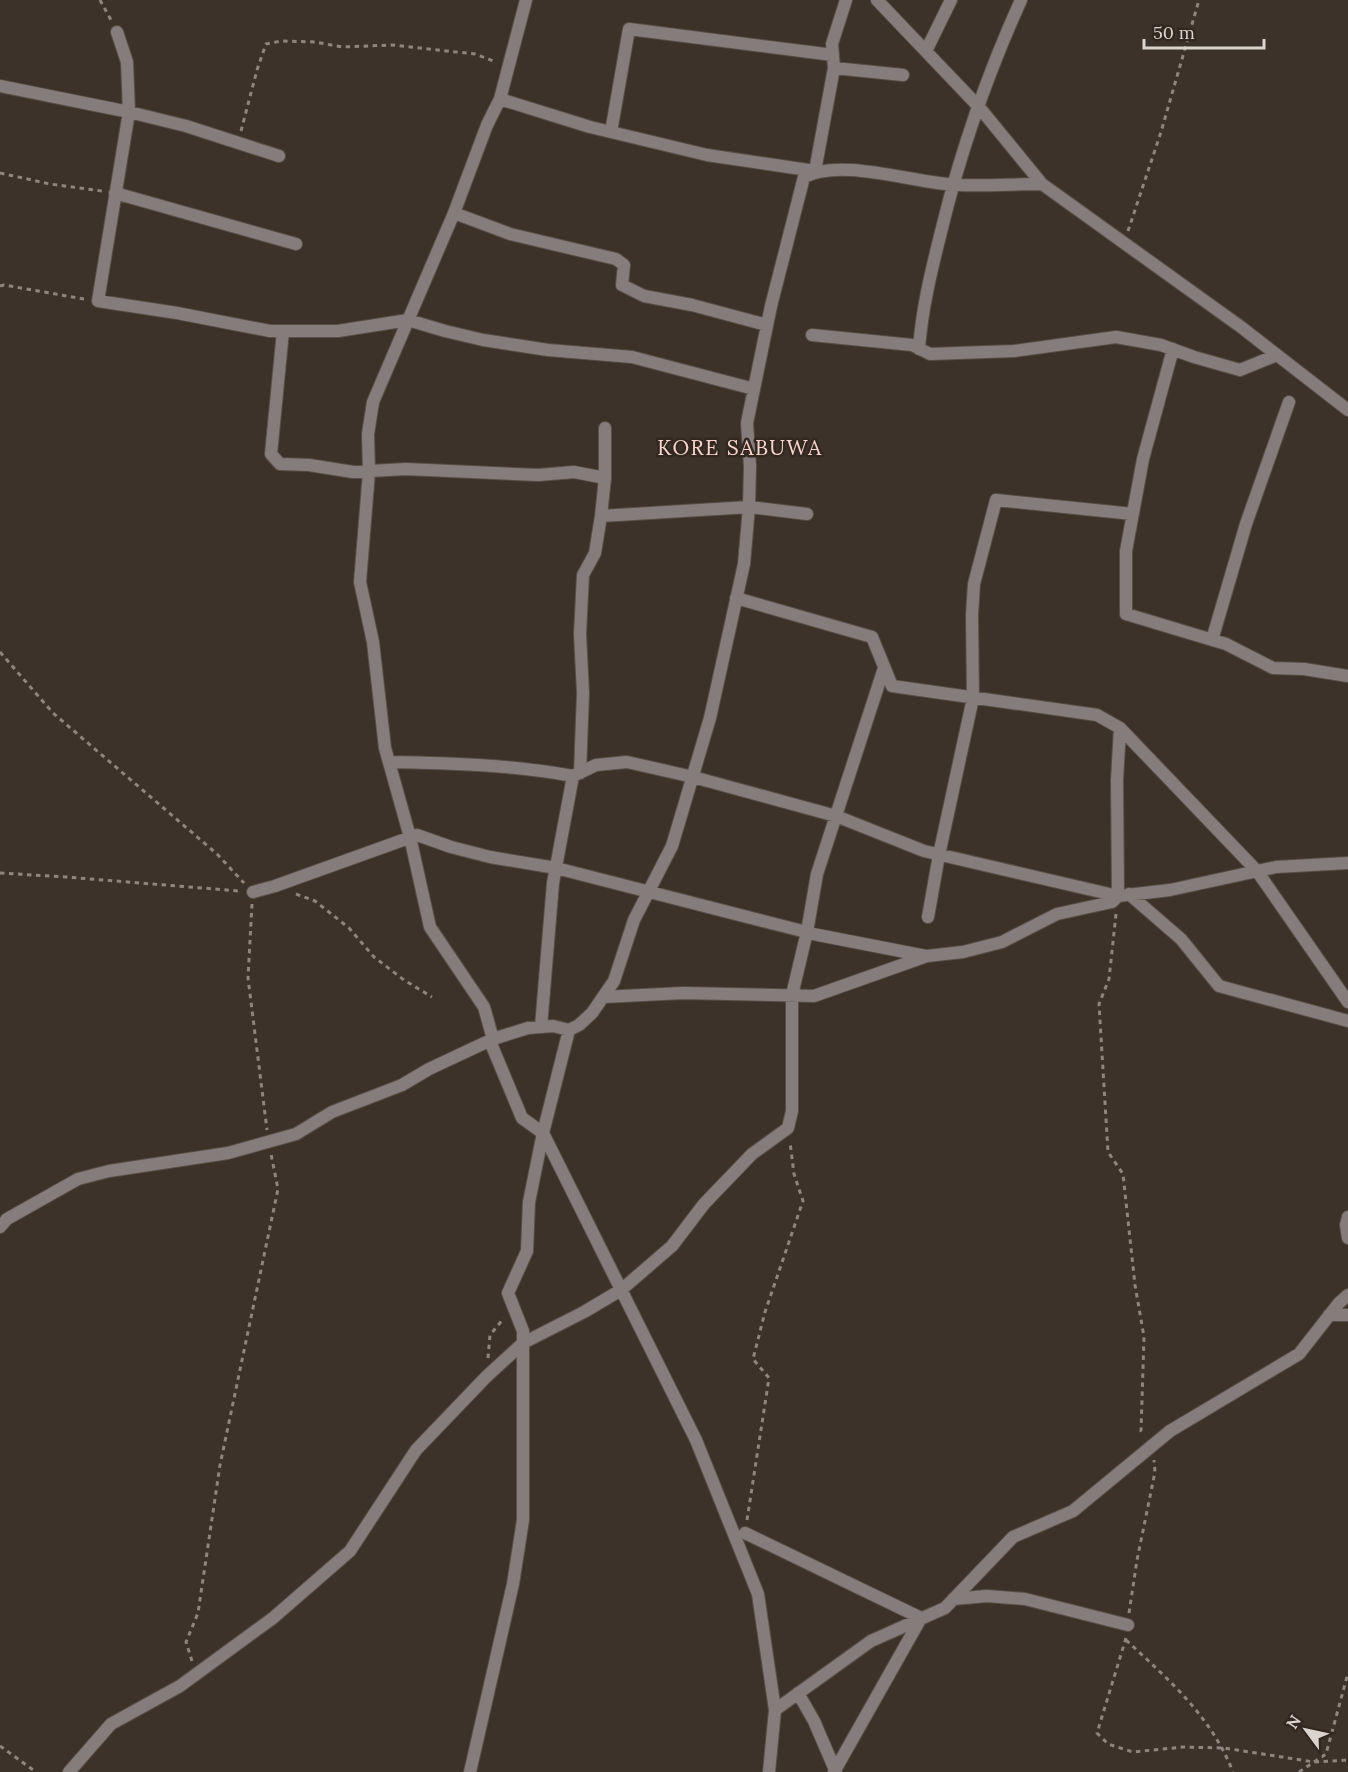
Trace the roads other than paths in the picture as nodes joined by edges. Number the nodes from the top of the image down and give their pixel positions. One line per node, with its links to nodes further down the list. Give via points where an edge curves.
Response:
1 (526, 0): 11 (street)
2 (846, 0): 8 (street, via 831,44)
3 (876, 0): 7 (street)
4 (951, 0): 7 (street)
5 (1021, 0): 12 (street)
6 (117, 32): 13 (street, via 128,62)
7 (926, 51): 12 (street)
8 (833, 62): 9 (street); 14 (street, via 629,30); 16 (street)
9 (903, 75)
10 (0, 86): 13 (street)
11 (500, 99): 14 (street); 20 (street)
12 (979, 107): 17 (street); 18 (street)
13 (129, 112): 15 (street); 19 (street)
14 (611, 132): 16 (street, via 707,155)
15 (279, 156)
16 (815, 171): 18 (street, via 860,171); 23 (street, via 804,177)
17 (1042, 184): 18 (street); 28 (street)
18 (953, 185): 26 (street, via 921,318)
19 (115, 193): 21 (street); 24 (street, via 98,302)
20 (454, 213): 22 (street); 23 (street, via 510,234 616,259 624,265 622,285 644,296)
21 (296, 244)
22 (408, 320): 24 (street, via 338,332); 29 (street, via 483,340 632,357); 33 (street, via 373,402 368,434)
23 (767, 325): 29 (street)
24 (283, 331): 33 (street, via 271,454 280,464)
25 (813, 335): 26 (street, via 912,345)
26 (919, 349): 27 (street, via 930,354 1014,351 1116,337)
27 (1173, 349): 28 (street, via 1240,370); 37 (street, via 1143,459)
28 (1277, 356): 31 (street)
29 (754, 389): 35 (street, via 747,423)
30 (1289, 402): 40 (street, via 1246,524)
31 (1348, 410)
32 (605, 428): 34 (street)
33 (369, 472): 34 (street, via 406,469 538,476 574,472); 45 (street, via 360,582 373,642)
34 (605, 478): 38 (street)
35 (749, 507): 36 (street); 38 (street); 39 (street, via 744,564)
36 (807, 514)
37 (1133, 514): 40 (street, via 1126,551 1126,614); 43 (street, via 996,500 974,584)
38 (601, 516): 46 (street, via 595,553 583,575 583,693)
39 (736, 598): 41 (street, via 872,637); 47 (street)
40 (1212, 640): 42 (street, via 1273,668)
41 (884, 668): 43 (street, via 892,686); 48 (street)
42 (1348, 676)
43 (973, 698): 44 (street, via 1097,715); 50 (street)
44 (1120, 728): 53 (street); 56 (street, via 1117,780)
45 (389, 762): 46 (street, via 462,764); 49 (street)
46 (577, 775): 47 (street, via 596,765 627,762); 52 (street)
47 (693, 777): 48 (street); 54 (street, via 672,846)
48 (836, 816): 50 (street); 58 (street, via 817,874)
49 (410, 837): 52 (street, via 417,835 451,848); 55 (street); 66 (street, via 430,927 484,1007)
50 (939, 855): 56 (street); 57 (street)
51 (1348, 864): 53 (street)
52 (556, 868): 54 (street); 64 (street)
53 (1257, 871): 56 (street, via 1170,890); 62 (street)
54 (649, 891): 58 (street); 61 (street, via 634,920 614,981)
55 (253, 892)
56 (1123, 895): 59 (street, via 1112,902 1058,914 1002,942); 63 (street, via 1180,939 1219,986)
57 (928, 917)
58 (807, 932): 59 (street); 60 (street)
59 (927, 956): 60 (street, via 814,996)
60 (792, 995): 61 (street, via 683,993); 71 (street, via 792,1111 788,1128 752,1154 704,1204 672,1246)
61 (603, 997): 65 (street, via 592,1013)
62 (1348, 1002)
63 (1348, 1021)
64 (541, 1027): 65 (street); 66 (street)
65 (569, 1030): 67 (street)
66 (493, 1040): 67 (street, via 492,1046 522,1118); 69 (street, via 402,1085 332,1112 296,1134 228,1154 78,1179 7,1219)
67 (543, 1133): 71 (street); 75 (street, via 528,1202 527,1251 508,1293 523,1331)
68 (1348, 1217): 70 (street)
69 (0, 1227)
70 (1348, 1238)
71 (621, 1290): 75 (street); 81 (street, via 696,1440 758,1594)
72 (1348, 1295): 74 (street)
73 (1348, 1315): 74 (street)
74 (1329, 1316): 77 (street, via 1299,1354 1170,1431 1072,1511 1014,1536)
75 (523, 1343): 82 (street, via 416,1450 350,1551 273,1618 196,1675 111,1724); 83 (street, via 523,1520 513,1584)
76 (745, 1533): 78 (street)
77 (953, 1599): 78 (street, via 945,1608); 79 (street, via 1025,1599)
78 (921, 1618): 80 (street, via 871,1641); 85 (street)
79 (1128, 1625)
80 (798, 1693): 81 (street); 85 (street)
81 (775, 1710): 84 (street)
82 (69, 1772)
83 (470, 1772)
84 (769, 1772)
85 (835, 1772)

